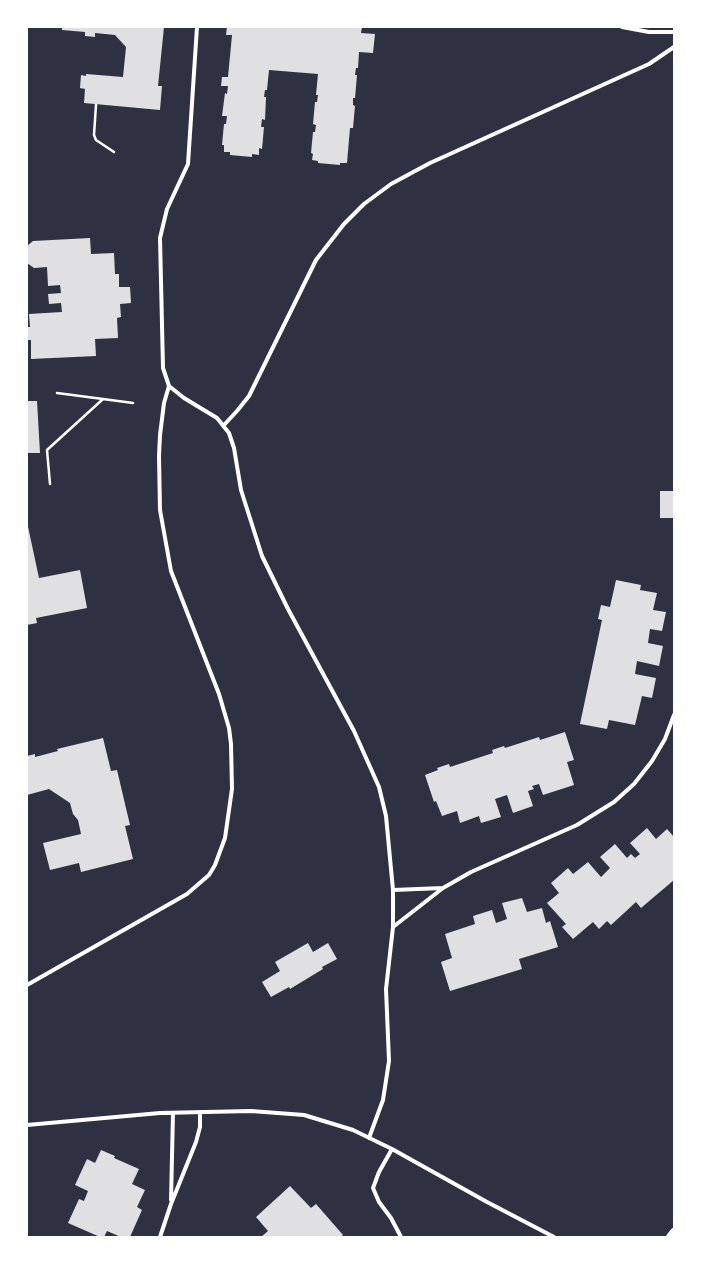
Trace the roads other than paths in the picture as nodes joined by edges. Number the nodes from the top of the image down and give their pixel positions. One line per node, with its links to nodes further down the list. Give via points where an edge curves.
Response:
1 (196, 27): 5 (street, via 188,164 167,209 160,238 162,357 165,378)
2 (622, 27): 3 (street, via 649,32)
3 (674, 32)
4 (674, 47): 6 (street, via 649,64 430,162 391,184 364,204 344,224 316,260 249,396)
5 (169, 386): 6 (street, via 184,398 209,411); 11 (street, via 164,402 160,435 160,510 171,571 219,694 229,728 232,784 225,838 216,865 187,894)
6 (224, 425): 9 (street, via 232,440 241,490 262,556 354,731 379,787 386,816)
7 (674, 715): 8 (street, via 662,744 643,773 608,806 577,825)
8 (443, 888): 9 (street); 10 (street)
9 (393, 890): 10 (street)
10 (393, 927): 15 (street, via 386,989 389,1061 383,1100)
11 (27, 985)
12 (200, 1112): 13 (street); 15 (street, via 251,1111 304,1115 335,1123); 17 (street, via 199,1135)
13 (173, 1113): 14 (street); 17 (street)
14 (27, 1125)
15 (369, 1138): 16 (street)
16 (392, 1149): 20 (street, via 373,1188); 21 (street)
17 (171, 1204): 19 (street)
18 (674, 1232): 22 (main road)
19 (160, 1237)
20 (401, 1237)
21 (554, 1237)
22 (670, 1237)

